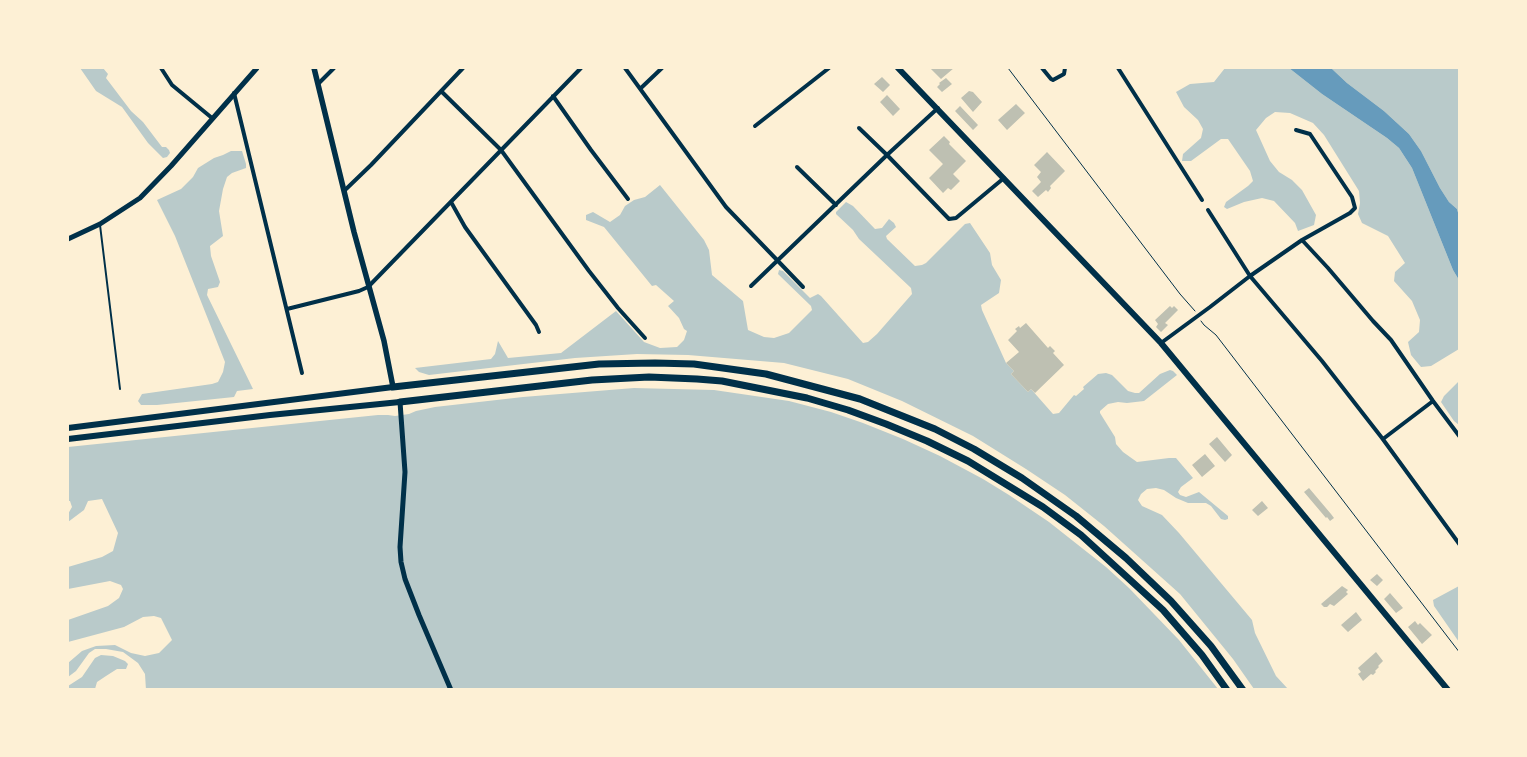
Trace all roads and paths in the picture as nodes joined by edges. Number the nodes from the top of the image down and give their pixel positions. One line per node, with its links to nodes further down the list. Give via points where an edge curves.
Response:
1 (161, 68): 21 (street, via 172,85)
2 (257, 68): 18 (street)
3 (314, 68): 15 (main road)
4 (334, 68): 15 (street)
5 (463, 68): 17 (street)
6 (581, 68): 19 (street)
7 (625, 68): 16 (street)
8 (662, 68): 16 (street)
9 (829, 68): 22 (street)
10 (898, 68): 20 (highway)
11 (1008, 68): 44 (path)
12 (1042, 68): 13 (street, via 1053,80 1064,74)
13 (1065, 68)
14 (1118, 68): 31 (street)
15 (318, 84): 29 (main road)
16 (640, 88): 38 (street, via 718,196)
17 (441, 91): 25 (street); 29 (street)
18 (234, 93): 21 (street); 43 (street)
19 (553, 96): 25 (street); 30 (street)
20 (938, 108): 26 (street); 28 (highway)
21 (212, 118): 35 (street, via 140,198)
22 (755, 126)
23 (858, 128): 26 (street)
24 (1296, 130): 37 (street, via 1310,134 1352,197 1355,208)
25 (501, 150): 32 (street); 47 (street, via 589,271)
26 (887, 155): 28 (street, via 951,220); 33 (street)
27 (797, 167): 33 (street)
28 (1004, 178): 48 (highway)
29 (344, 191): 41 (main road)
30 (628, 199)
31 (1202, 200)
32 (451, 202): 41 (street); 46 (street)
33 (836, 205): 38 (street)
34 (1208, 210): 39 (street)
35 (100, 224): 36 (street); 51 (lane)
36 (68, 239)
37 (1302, 240): 39 (street); 53 (street, via 1391,340)
38 (777, 260): 40 (street); 42 (street)
39 (1250, 276): 48 (street); 56 (street)
40 (752, 286)
41 (368, 287): 43 (street); 50 (main road)
42 (803, 288)
43 (287, 309): 49 (street)
44 (1196, 313)
45 (1200, 320): 59 (path, via 1216,335)
46 (539, 332)
47 (645, 338)
48 (1161, 343): 63 (highway)
49 (302, 373)
50 (393, 387): 54 (highway); 62 (highway, via 599,364 656,363 694,364 766,374 860,399 935,429 974,449 1076,516 1171,601)
51 (120, 389)
52 (400, 402): 57 (highway); 60 (street, via 406,472 401,562 419,615); 61 (highway, via 592,380 649,377 722,381 848,410 968,461 1043,507 1081,535 1163,610)
53 (1433, 402): 55 (street); 56 (street)
54 (68, 428)
55 (1460, 437)
56 (1383, 439): 58 (street)
57 (68, 441)
58 (1460, 545)
59 (1460, 653)
60 (451, 690)
61 (1227, 690)
62 (1243, 690)
63 (1448, 690)

